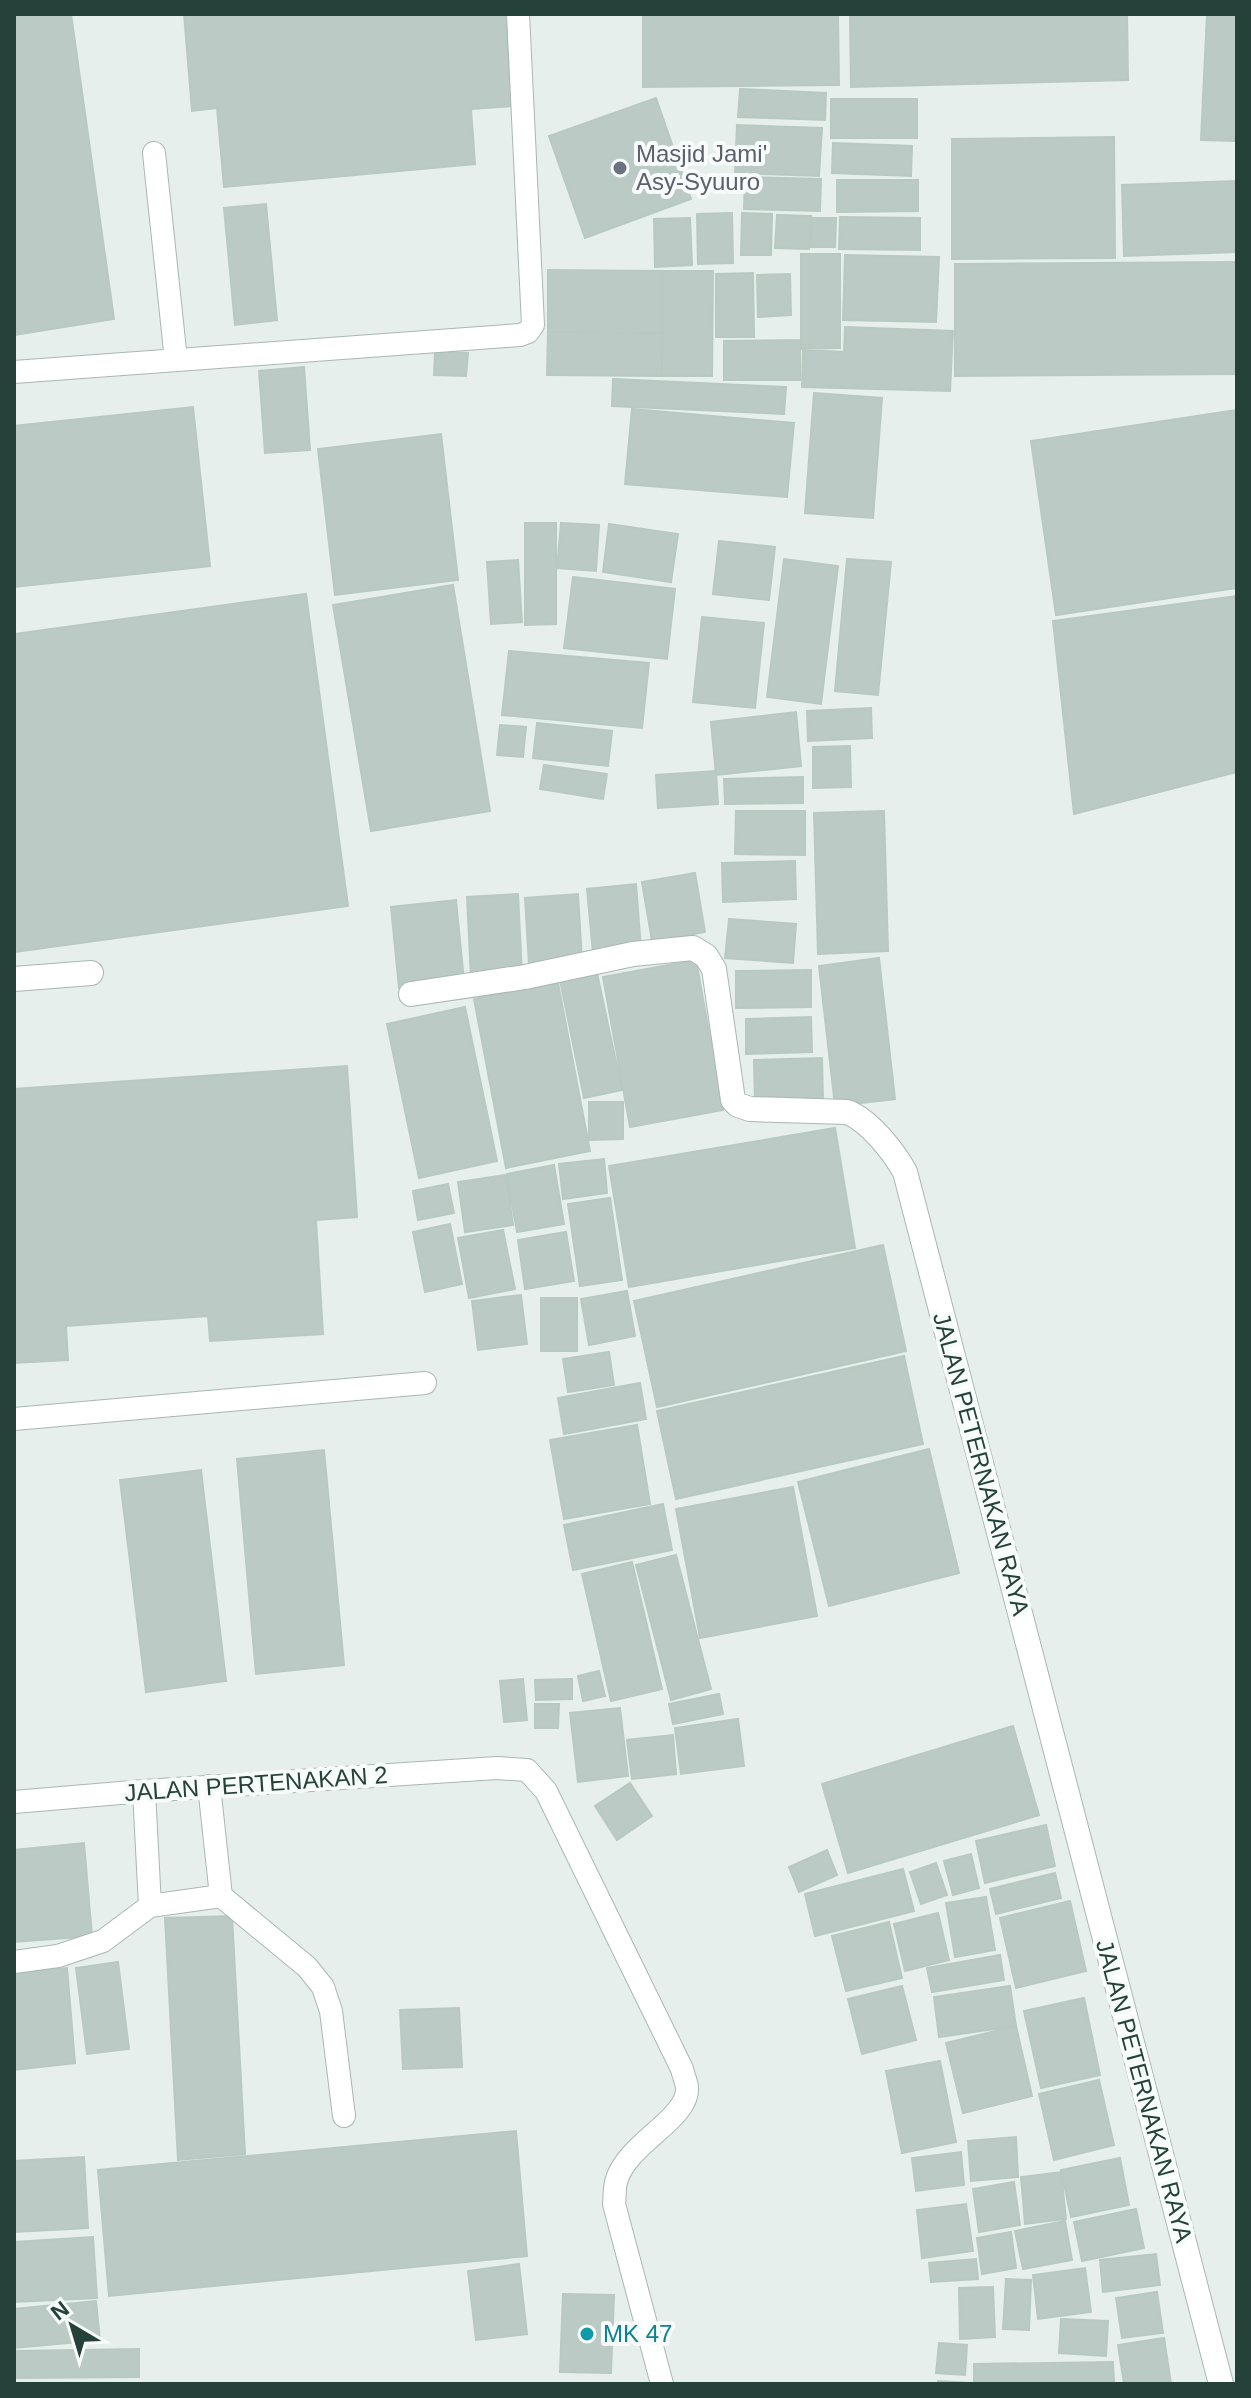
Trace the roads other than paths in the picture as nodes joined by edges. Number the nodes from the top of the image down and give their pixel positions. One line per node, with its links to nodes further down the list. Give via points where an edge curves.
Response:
1 (518, 14): 3 (lane, via 533,325 528,332)
2 (154, 153): 3 (lane)
3 (176, 360): 4 (lane)
4 (14, 372)
5 (91, 973): 6 (street)
6 (14, 979)
7 (411, 994): 18 (street, JALAN PETERNAKAN RAYA, via 693,948 714,969 733,1100 750,1109 847,1112 896,1156 905,1172)
8 (425, 1383): 9 (lane)
9 (14, 1419)
10 (209, 1786): 11 (lane, JALAN PERTENAKAN 2); 13 (lane); 17 (lane, JALAN PERTENAKAN 2, via 497,1768 527,1770 546,1791 688,2089 683,2106 638,2147 616,2179 614,2204)
11 (144, 1791): 12 (lane, JALAN PERTENAKAN 2); 14 (lane)
12 (14, 1802)
13 (221, 1896): 14 (lane); 16 (lane, via 307,1967 323,1987 331,2011)
14 (150, 1906): 15 (lane, via 103,1941 58,1956)
15 (14, 1962)
16 (344, 2116)
17 (662, 2384)
18 (1221, 2384)

